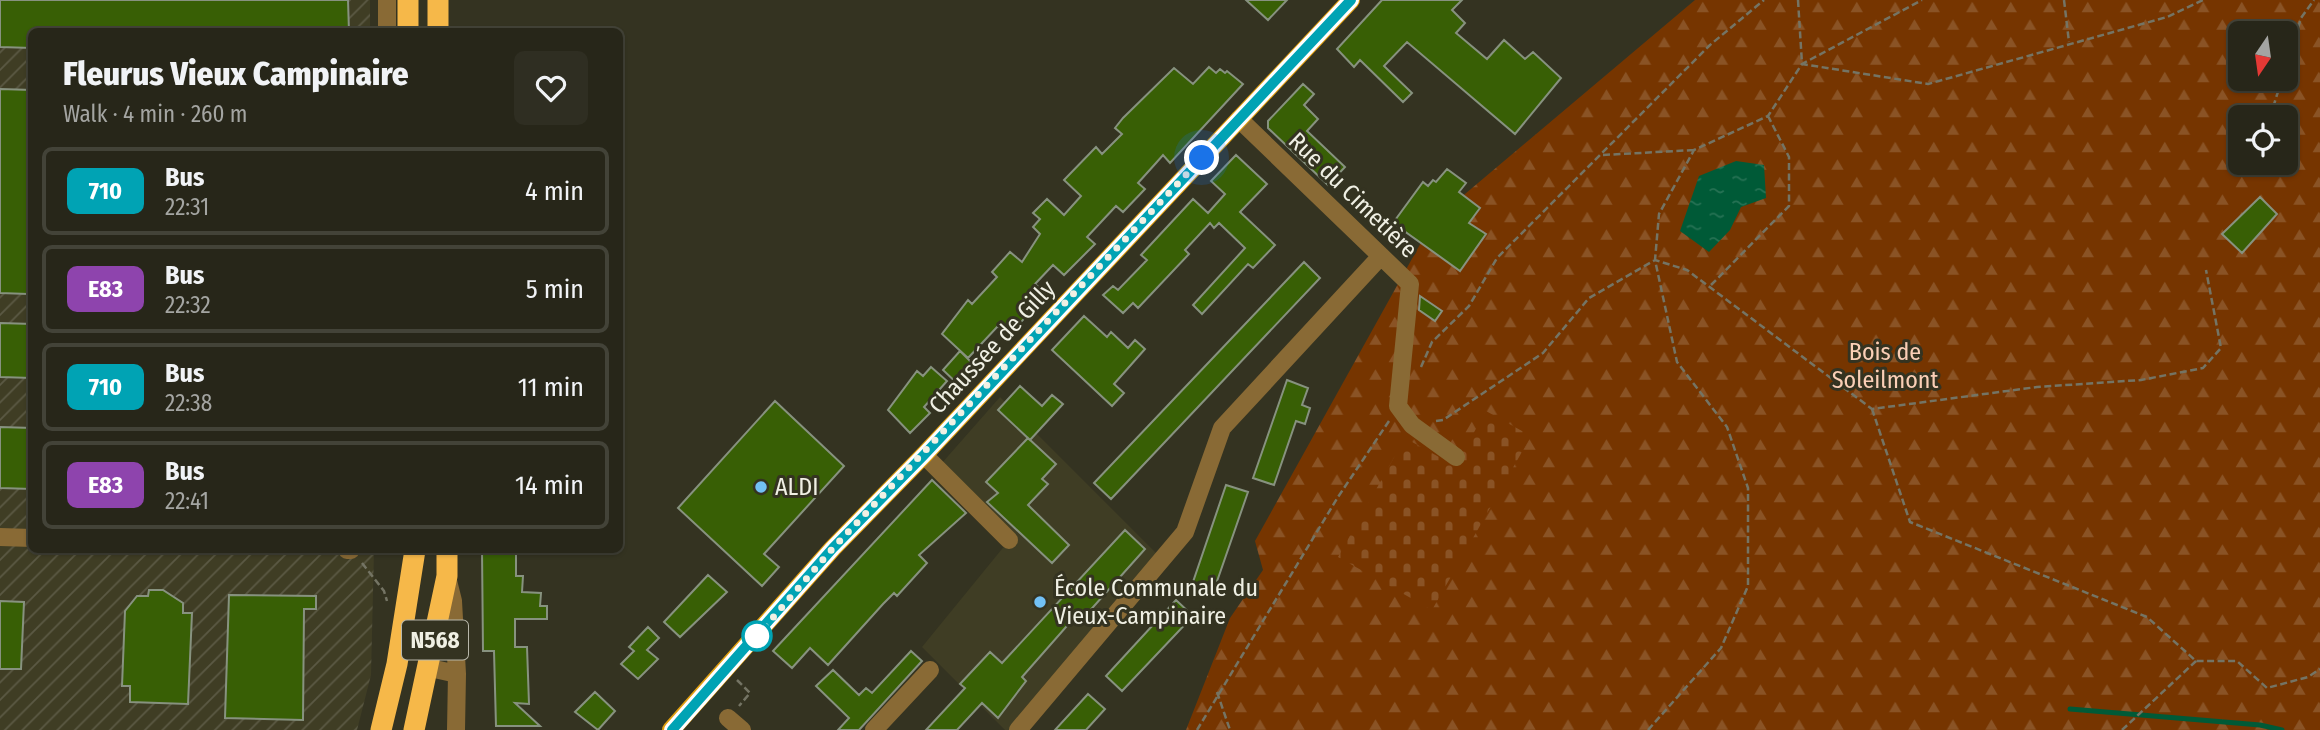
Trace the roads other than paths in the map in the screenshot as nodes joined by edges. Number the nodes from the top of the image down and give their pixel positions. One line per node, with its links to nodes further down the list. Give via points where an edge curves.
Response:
1 (387, 0): 5 (street)
2 (408, 0): 6 (highway)
3 (438, 0): 7 (highway)
4 (1351, 0): 8 (main road, Chaussée de Gilly)
5 (387, 28)
6 (408, 28)
7 (438, 28)
8 (1239, 119): 9 (street, Rue du Cimetière); 10 (main road, Chaussée de Gilly)
9 (1381, 256): 11 (street, Rue du Cimetière, via 1410,284 1398,406 1412,425); 28 (street, via 1222,428 1185,532)
10 (924, 455): 14 (street); 25 (main road, Chaussée de Gilly, via 833,548)
11 (1456, 457)
12 (0, 537): 13 (street)
13 (28, 538)
14 (1009, 540)
15 (415, 553): 22 (highway, N568)
16 (447, 553): 17 (highway, N568)
17 (447, 576): 18 (highway, N568); 20 (street)
18 (430, 668): 20 (street); 23 (highway, N568)
19 (930, 670): 27 (street)
20 (457, 674): 24 (street)
21 (728, 718): 26 (street)
22 (381, 730)
23 (414, 730)
24 (456, 730)
25 (671, 730)
26 (742, 730)
27 (874, 730)
28 (1018, 730)

